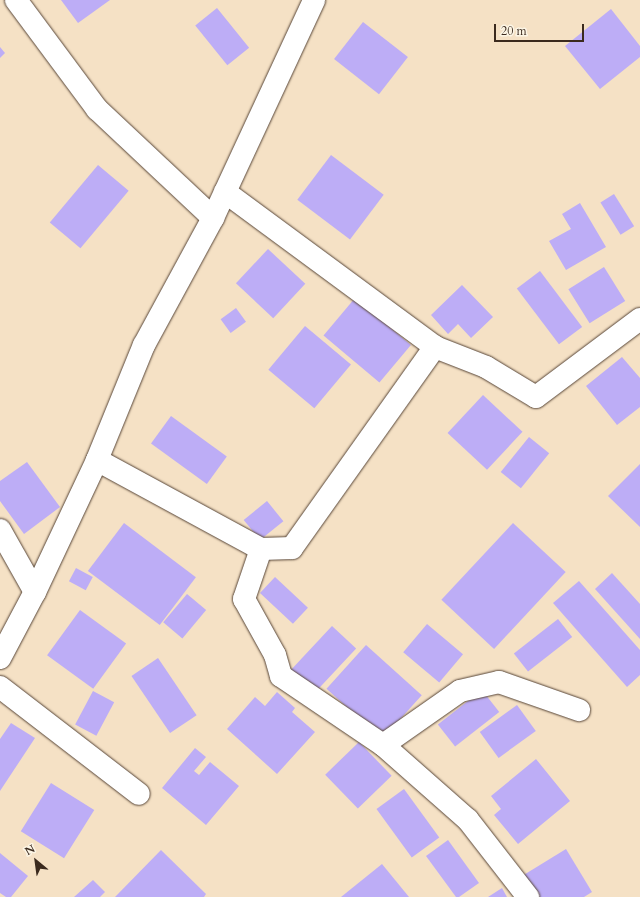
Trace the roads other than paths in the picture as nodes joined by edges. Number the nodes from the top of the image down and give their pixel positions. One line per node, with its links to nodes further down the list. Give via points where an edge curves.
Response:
1 (16, 0): 4 (street, via 97,109)
2 (314, 0): 3 (street)
3 (226, 192): 4 (street); 6 (street)
4 (213, 218): 7 (street, via 144,345)
5 (640, 319): 6 (street, via 536,396 486,367)
6 (435, 347): 9 (street, via 292,548)
7 (97, 460): 9 (street); 10 (street)
8 (0, 530): 10 (street)
9 (261, 549): 14 (street, via 244,599 275,655 280,676)
10 (35, 592): 11 (street)
11 (0, 658)
12 (0, 687): 15 (street)
13 (579, 710): 14 (street, via 499,682 460,691)
14 (383, 745): 16 (street, via 468,820)
15 (139, 794)
16 (528, 897)

